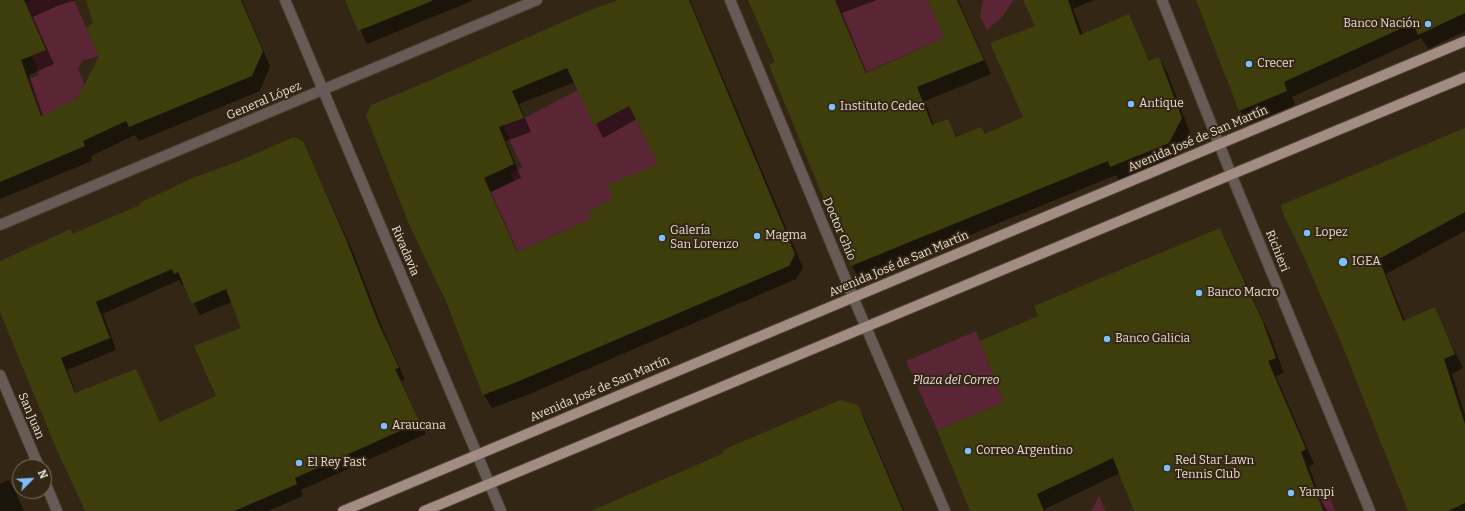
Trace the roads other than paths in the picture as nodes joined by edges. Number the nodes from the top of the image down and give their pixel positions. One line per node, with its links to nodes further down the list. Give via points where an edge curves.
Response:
1 (285, 0): 7 (street, Rivadavia)
2 (537, 0): 7 (street, General López)
3 (730, 0): 11 (street, Doctor Ghío)
4 (1162, 0): 8 (street, Richieri)
5 (1465, 41): 8 (main road, Avenida José de San Martín)
6 (1465, 77): 9 (main road)
7 (323, 90): 10 (street, General López); 14 (street, Rivadavia)
8 (1220, 144): 9 (street, Richieri); 11 (main road, Avenida José de San Martín)
9 (1231, 174): 12 (main road); 23 (street, Richieri)
10 (0, 225)
11 (853, 297): 12 (street, Doctor Ghío); 14 (main road, Avenida José de San Martín)
12 (867, 326): 16 (main road); 22 (street, Doctor Ghío)
13 (0, 374): 15 (street, San Juan)
14 (477, 455): 16 (street, Rivadavia); 19 (main road, Avenida José de San Martín)
15 (36, 459)
16 (489, 484): 20 (main road); 21 (street, Rivadavia)
17 (52, 499): 18 (street)
18 (57, 511)
19 (343, 511)
20 (424, 511)
21 (501, 511)
22 (945, 511)
23 (1370, 511)

